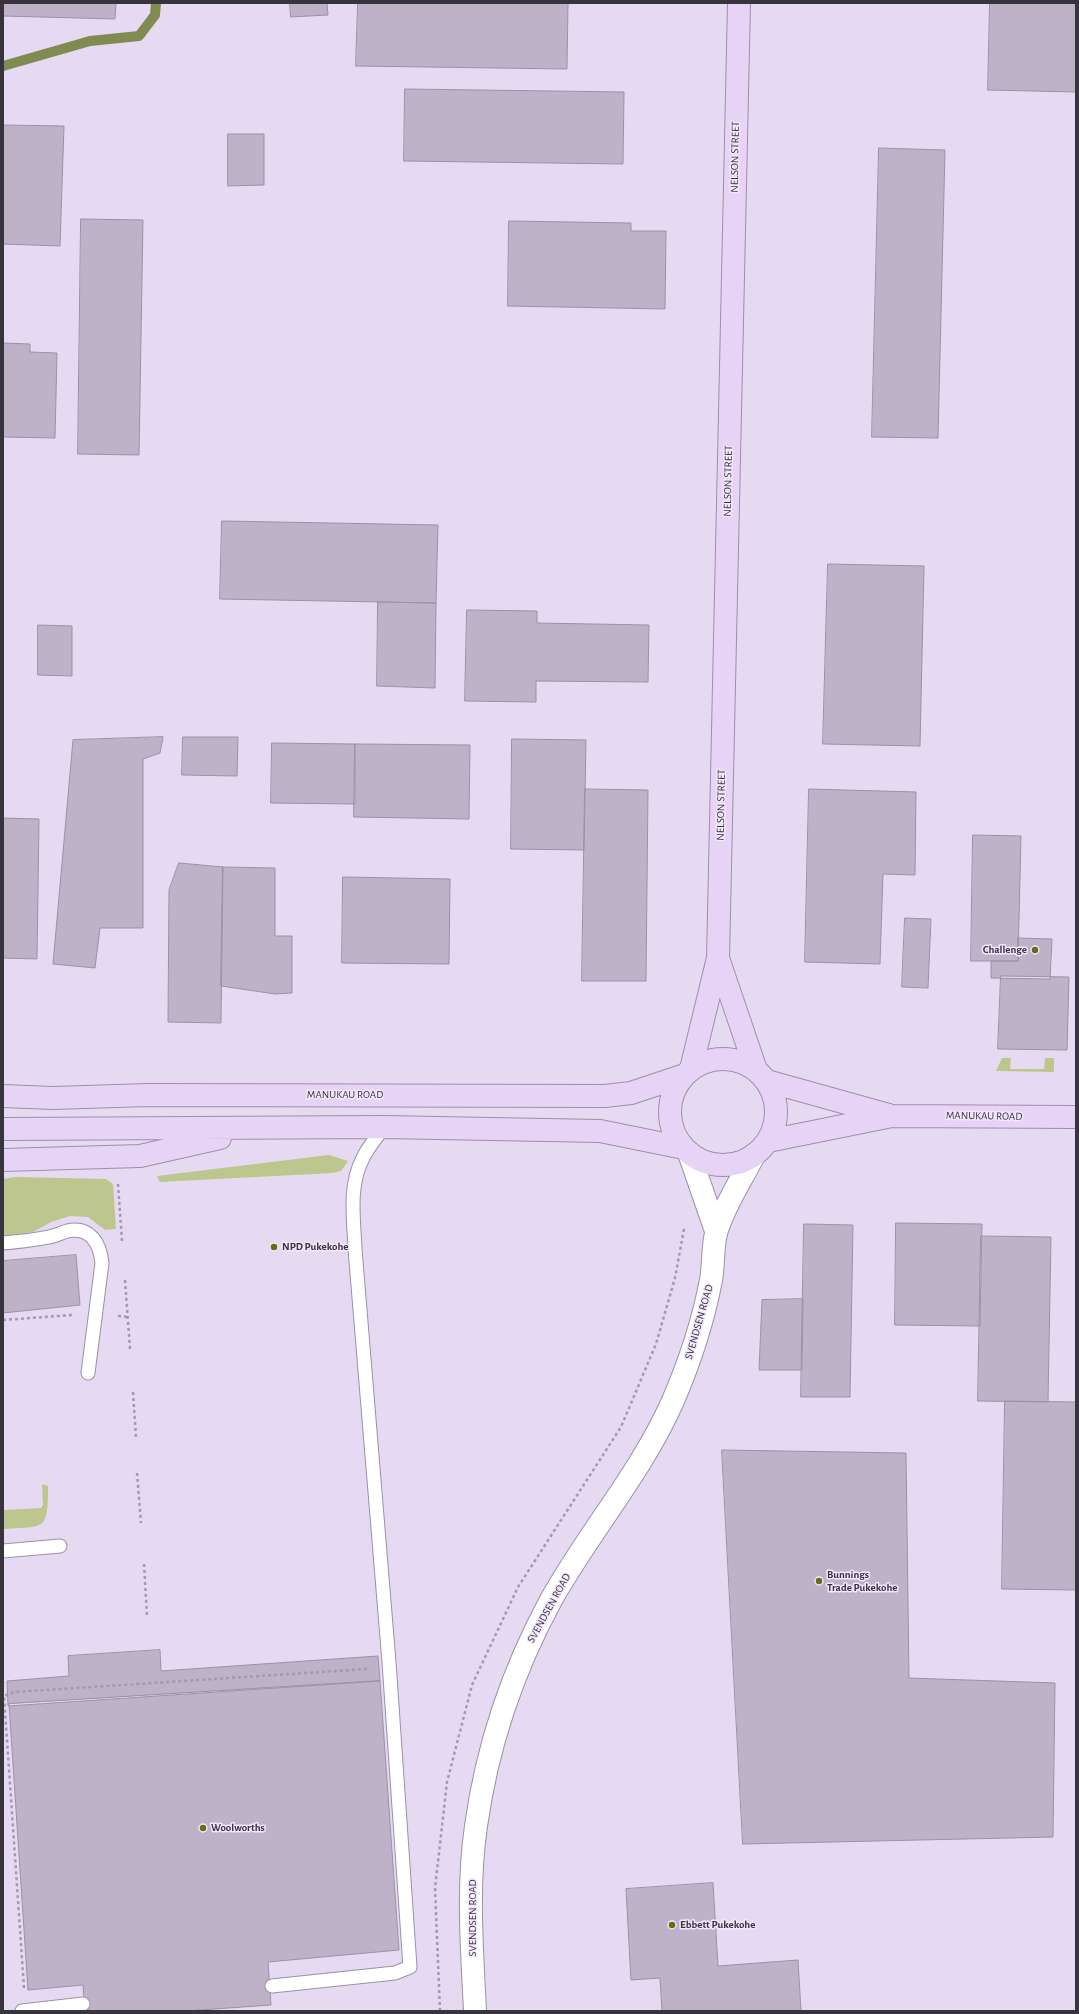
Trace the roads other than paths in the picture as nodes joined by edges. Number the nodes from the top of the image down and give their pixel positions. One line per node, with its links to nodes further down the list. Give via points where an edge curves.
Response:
1 (738, 3): 2 (main road, NELSON STREET)
2 (718, 958): 3 (main road, NELSON STREET); 4 (main road, NELSON STREET)
3 (688, 1072): 4 (main road, via 703,1063 723,1059 744,1063); 5 (main road, MANUKAU ROAD, via 632,1093 605,1096); 12 (main road, via 676,1088 670,1104 675,1135)
4 (761, 1075): 6 (main road, MANUKAU ROAD); 11 (main road, via 774,1095 776,1110 774,1126)
5 (3, 1096)
6 (892, 1116): 7 (main road, MANUKAU ROAD); 11 (main road, MANUKAU ROAD)
7 (1076, 1117)
8 (384, 1127): 10 (main road); 12 (main road, via 600,1131); 19 (lane, via 363,1158 353,1196 410,1967 394,1973)
9 (3, 1129): 10 (main road)
10 (262, 1129): 13 (main road, via 140,1156)
11 (761, 1148): 12 (main road, via 738,1163 721,1165 704,1162); 14 (street)
12 (686, 1151): 14 (street)
13 (3, 1160)
14 (716, 1231): 22 (street, SVENDSEN ROAD, via 711,1280 704,1311 676,1393 631,1479 552,1598 511,1687 496,1733 484,1779 474,1848 472,1922)
15 (3, 1243): 16 (lane, via 74,1231 81,1231 94,1239 100,1249 102,1263)
16 (88, 1373)
17 (60, 1546): 18 (lane)
18 (3, 1551)
19 (272, 1986)
20 (83, 2004): 21 (lane)
21 (22, 2011)
22 (475, 2011)

